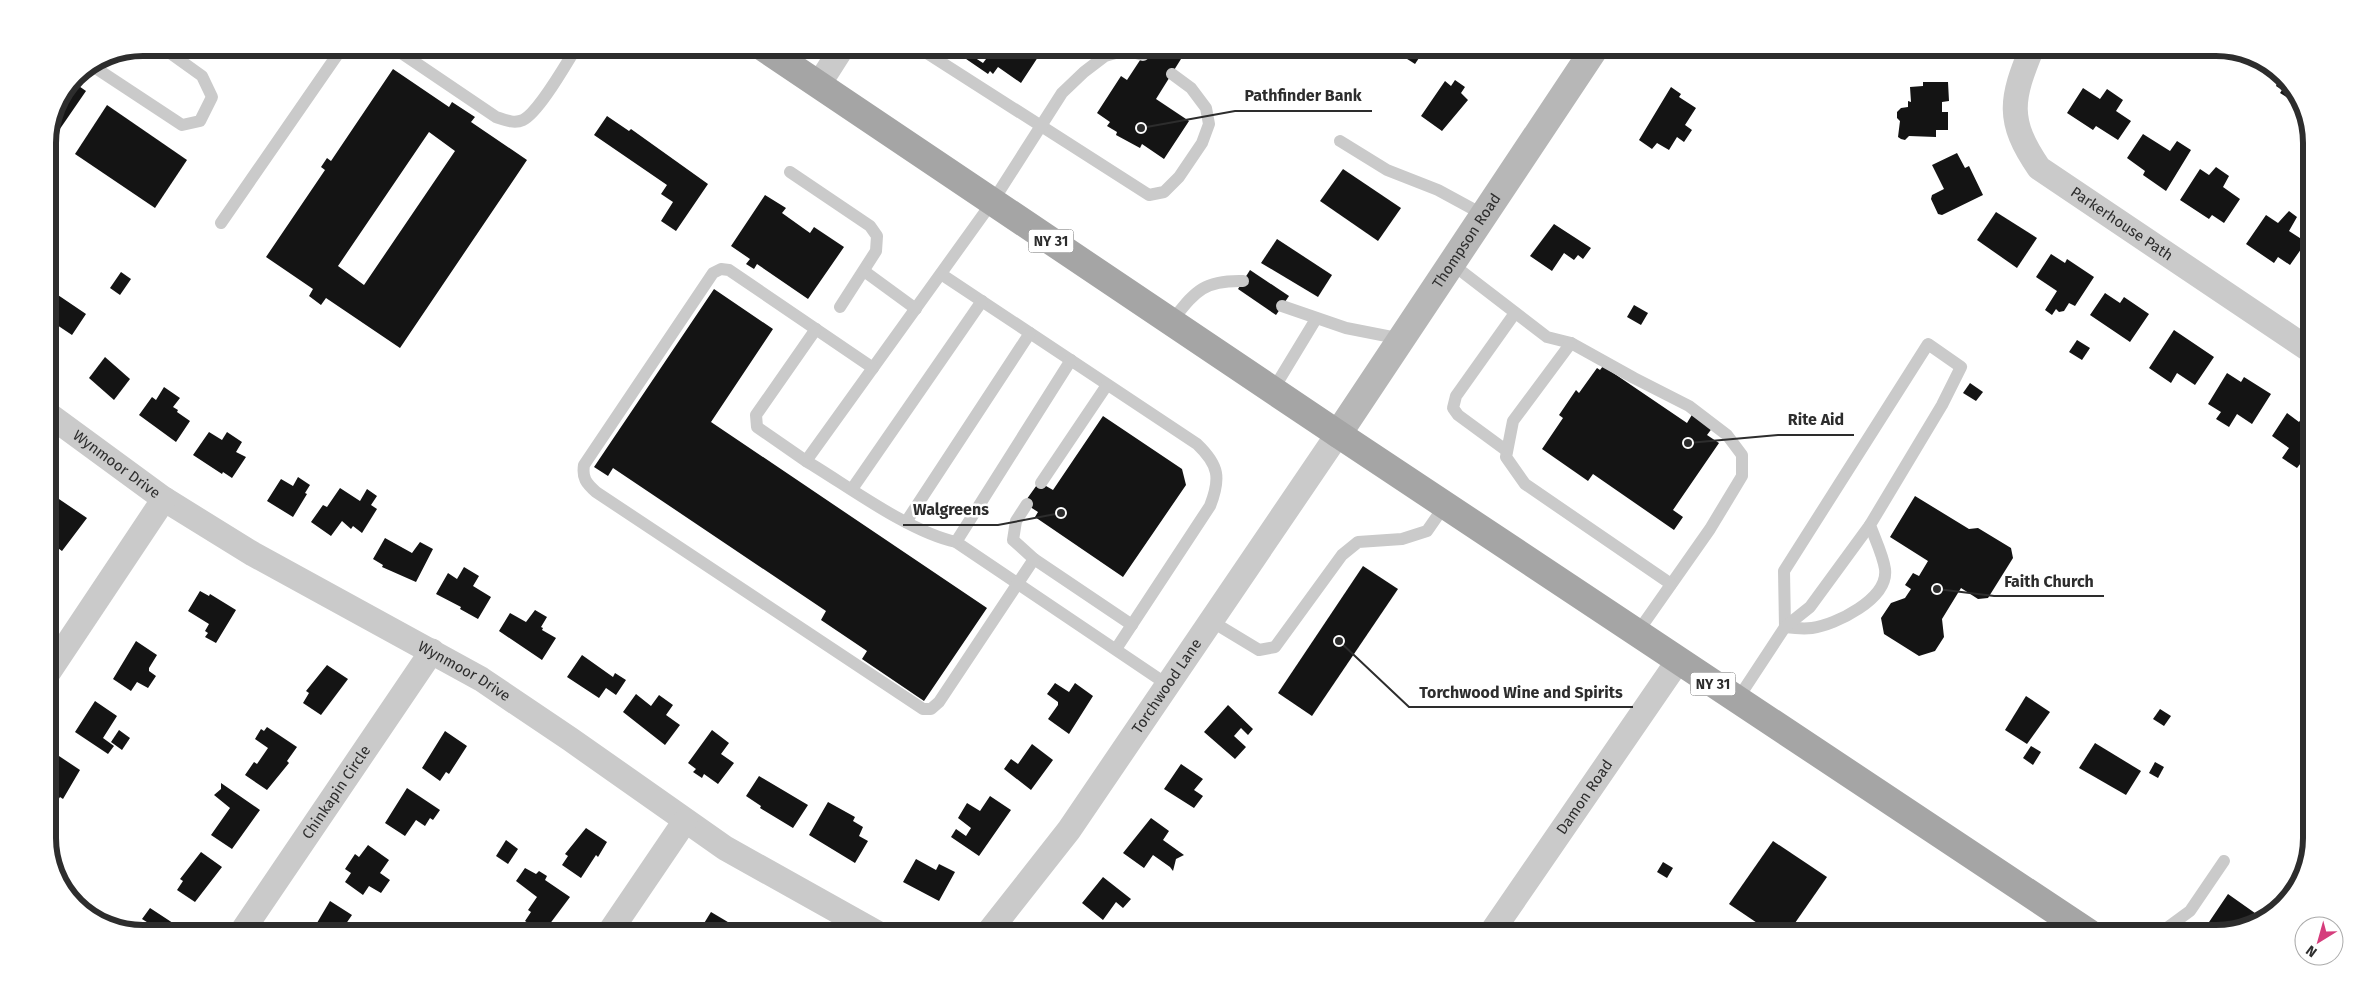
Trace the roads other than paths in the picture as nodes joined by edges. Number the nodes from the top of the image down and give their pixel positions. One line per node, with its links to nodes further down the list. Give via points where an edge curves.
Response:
1 (174, 56): 11 (lane, via 202,76 212,97 200,120 182,125)
2 (337, 56): 19 (lane)
3 (406, 56): 4 (lane, via 496,117 510,122 523,120 534,111)
4 (571, 56)
5 (776, 56): 13 (main road, NY 31)
6 (837, 56): 13 (street)
7 (935, 56): 14 (lane)
8 (1105, 56): 14 (lane, via 1062,93)
9 (1590, 56): 18 (street, Thompson Road)
10 (2029, 56): 35 (street, Parkerhouse Path, via 2017,84 2017,126 2024,146 2039,168)
11 (98, 69)
12 (1172, 74): 14 (lane, via 1191,88 1206,108 1209,124 1193,157 1164,192 1150,195 1133,186)
13 (819, 84): 17 (main road, NY 31)
14 (1040, 126): 17 (lane)
15 (1340, 141): 18 (lane, via 1387,170 1438,190)
16 (790, 172): 21 (lane, via 875,232 876,251)
17 (993, 202): 22 (lane); 30 (main road, NY 31)
18 (1484, 215): 20 (street, Thompson Road)
19 (222, 223)
20 (1452, 264): 28 (lane); 33 (street, Thompson Road)
21 (864, 271): 26 (lane); 27 (lane)
22 (941, 274): 24 (lane); 27 (lane)
23 (1243, 281): 30 (lane, via 1223,280 1206,285)
24 (982, 301): 32 (lane); 45 (lane)
25 (1282, 306): 29 (lane)
26 (840, 307)
27 (916, 309): 37 (lane)
28 (1515, 313): 34 (lane, via 1546,337); 42 (lane, via 1456,396 1453,408)
29 (1316, 319): 33 (lane); 39 (lane)
30 (1171, 322): 39 (main road, NY 31)
31 (816, 329): 37 (lane); 43 (lane, via 756,415 757,427); 53 (lane, via 729,270 713,273 584,464 586,483 923,709 931,710 939,702)
32 (1030, 334): 36 (lane); 49 (lane)
33 (1402, 339): 41 (street, Thompson Road)
34 (1571, 343): 42 (lane, via 1513,421); 54 (lane, via 1689,406 1727,435 1742,455 1742,476)
35 (2303, 346)
36 (1071, 360): 38 (lane); 51 (lane)
37 (873, 368): 43 (lane)
38 (1107, 385): 44 (lane); 56 (lane, via 1197,444 1209,455 1217,470 1217,489 1210,506)
39 (1273, 390): 41 (main road, NY 31)
40 (56, 420): 46 (street, Wynmoor Drive)
41 (1338, 434): 48 (main road, NY 31); 55 (street, Torchwood Lane)
42 (1507, 451): 54 (lane, via 1506,457 1524,484)
43 (806, 461): 45 (lane)
44 (1041, 483)
45 (852, 489): 49 (lane)
46 (164, 499): 60 (street, Wynmoor Drive, via 253,554); 61 (street)
47 (1027, 504): 52 (lane, via 1016,521 1012,540)
48 (1445, 505): 55 (lane, via 1427,531 1402,540 1358,542 1342,555 1276,647 1259,650); 58 (main road, NY 31)
49 (906, 522): 51 (lane)
50 (1870, 526): 57 (lane, via 1810,607); 57 (lane, via 1886,571 1881,588 1874,597 1839,619 1812,628); 57 (lane, via 1961,367 1928,344 1784,571)
51 (956, 542): 53 (lane)
52 (1034, 559): 53 (lane); 56 (lane)
53 (1018, 583): 59 (lane)
54 (1671, 584): 58 (lane)
55 (1210, 621): 63 (street, Torchwood Lane)
56 (1132, 624): 59 (lane)
57 (1784, 628): 64 (lane)
58 (1637, 633): 62 (main road, NY 31)
59 (1116, 650): 63 (lane)
60 (432, 651): 65 (street, Wynmoor Drive, via 554,728); 67 (street, Chinkapin Circle)
61 (56, 661)
62 (1678, 661): 64 (main road, NY 31); 71 (street, Damon Road)
63 (1168, 684): 70 (street, Torchwood Lane, via 1069,830)
64 (1737, 700): 72 (main road, NY 31)
65 (685, 821): 68 (street); 69 (street, Wynmoor Drive, via 725,848)
66 (2224, 861): 73 (lane, via 2190,911)
67 (247, 925)
68 (615, 925)
69 (860, 925)
70 (995, 925)
71 (1497, 925)
72 (2075, 925)
73 (2172, 925)

